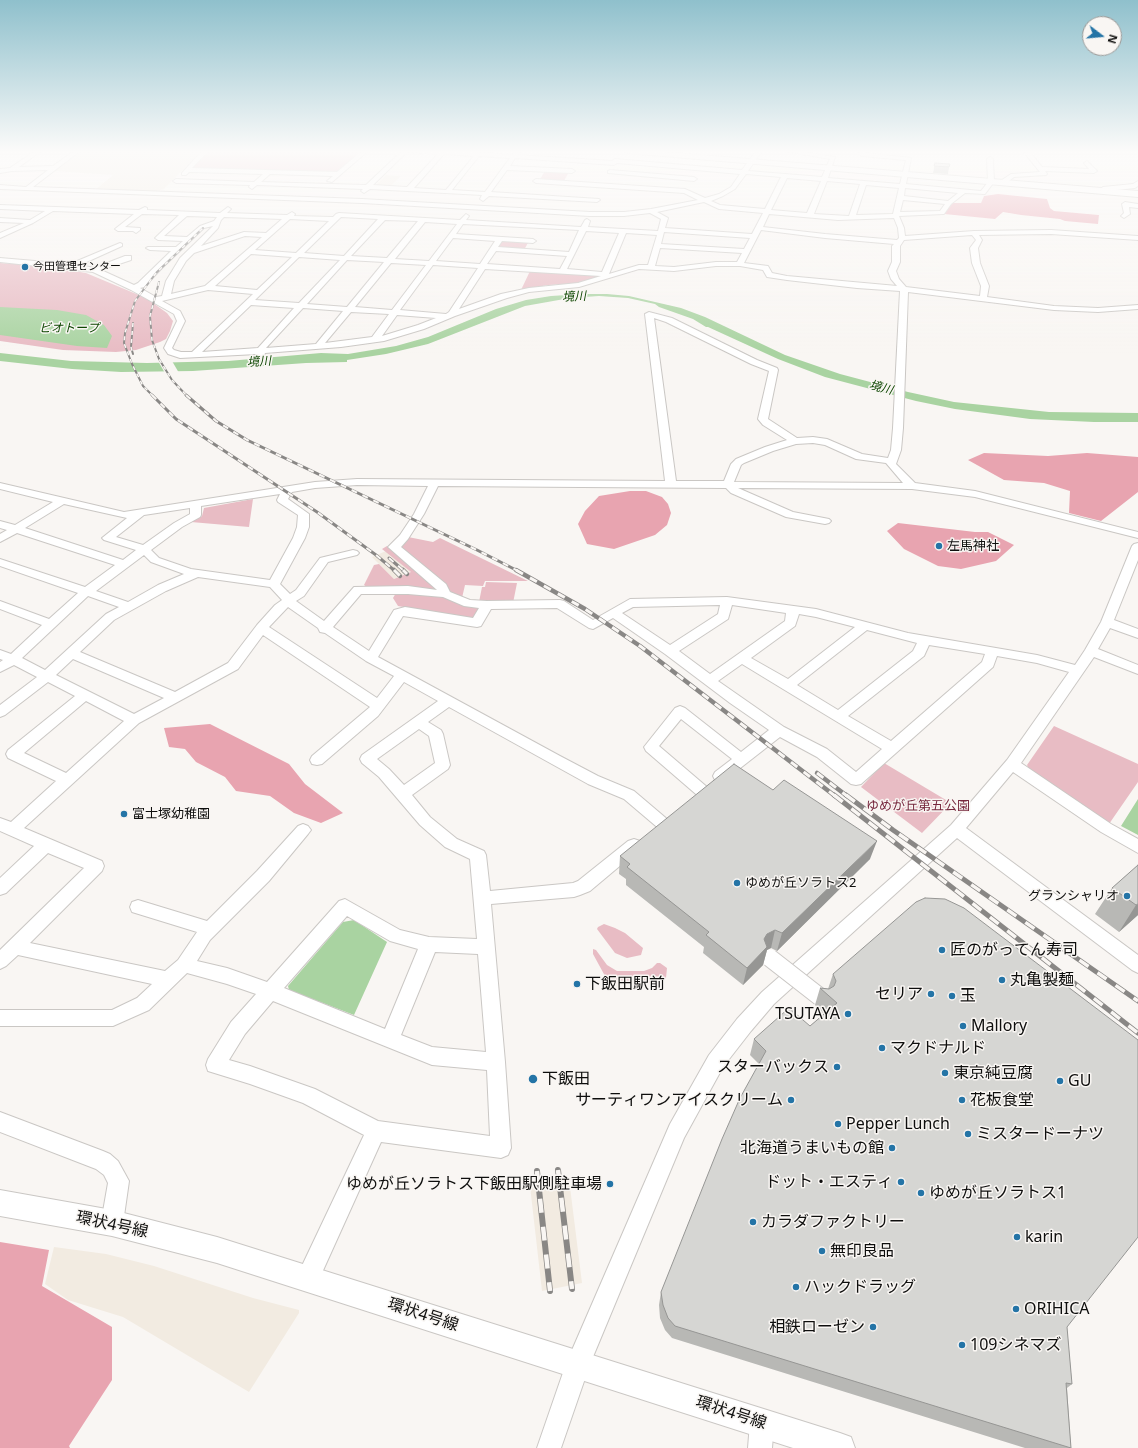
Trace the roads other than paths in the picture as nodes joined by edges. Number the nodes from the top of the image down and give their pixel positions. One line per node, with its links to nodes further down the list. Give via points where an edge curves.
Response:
1 (383, 218): 47 (street)
2 (37, 219): 16 (street)
3 (132, 219): 23 (street, via 118,229 138,229)
4 (180, 219): 31 (street, via 158,238)
5 (219, 219): 18 (street)
6 (287, 219): 27 (street)
7 (334, 219): 45 (street)
8 (394, 219): 15 (street)
9 (469, 219): 17 (street)
10 (588, 219): 20 (street)
11 (665, 219): 24 (street)
12 (764, 219): 21 (street)
13 (897, 219): 33 (street, via 901,228)
14 (0, 220): 16 (street)
15 (423, 220): 17 (street); 49 (street)
16 (33, 221): 26 (street)
17 (465, 222): 19 (street); 28 (street)
18 (216, 223): 31 (street, via 202,227); 40 (street, via 216,227)
19 (542, 226): 20 (street); 34 (street)
20 (583, 228): 22 (street); 44 (street)
21 (758, 228): 29 (street); 33 (street, via 825,236)
22 (623, 230): 24 (street); 58 (street)
23 (136, 231)
24 (662, 231): 29 (street); 36 (street)
25 (974, 233): 30 (street, via 1075,233); 33 (street); 65 (street, via 979,240 974,248 976,263 985,286)
26 (1, 235)
27 (268, 236): 40 (street, via 244,234); 42 (street)
28 (455, 236): 32 (street); 50 (street)
29 (754, 236): 41 (street)
30 (1138, 238)
31 (188, 239): 38 (street)
32 (500, 239): 34 (street); 39 (street)
33 (900, 240): 61 (street, via 892,271)
34 (533, 241): 43 (street)
35 (120, 245): 52 (street)
36 (657, 246): 41 (street); 54 (street)
37 (150, 248): 38 (street)
38 (177, 249): 59 (street, via 141,285)
39 (494, 249): 43 (street); 53 (street)
40 (191, 251): 64 (street, via 175,272)
41 (746, 251): 51 (street)
42 (250, 252): 45 (street); 60 (street)
43 (526, 252): 44 (street)
44 (571, 254): 56 (street)
45 (297, 255): 47 (street); 62 (street)
46 (128, 258): 55 (street)
47 (345, 258): 49 (street); 68 (street)
48 (0, 260): 52 (street)
49 (390, 260): 50 (street); 70 (street)
50 (435, 263): 53 (street); 71 (street)
51 (740, 264): 54 (street, via 674,269); 61 (street, via 765,268 770,275 787,278)
52 (73, 266): 55 (street)
53 (483, 266): 57 (street); 72 (street)
54 (651, 267): 58 (street, via 628,269)
55 (95, 270): 59 (street)
56 (563, 271): 57 (street); 58 (street)
57 (525, 275): 63 (street)
58 (609, 275): 63 (street, via 579,285)
59 (134, 288): 66 (street)
60 (208, 288): 62 (street); 64 (street)
61 (904, 290): 65 (street); 79 (street, via 898,428 896,450)
62 (259, 292): 67 (street)
63 (515, 293): 72 (street)
64 (166, 296): 66 (street)
65 (983, 299): 69 (street, via 1077,310)
66 (155, 300): 77 (street, via 177,313 181,321 168,348 180,355)
67 (248, 302): 68 (street); 77 (street)
68 (301, 306): 70 (street); 76 (street)
69 (1138, 307)
70 (349, 309): 71 (street); 75 (street)
71 (399, 312): 72 (street); 73 (street); 74 (street)
72 (450, 315): 73 (street)
73 (384, 338): 74 (street)
74 (375, 339): 75 (street)
75 (318, 346): 76 (street)
76 (261, 352): 77 (street)
77 (194, 354)
78 (795, 441): 79 (street, via 820,441 860,457); 81 (street, via 763,419 774,370 669,320 649,314); 82 (street, via 740,461 736,464)
79 (891, 461): 84 (street)
80 (435, 482): 81 (street); 85 (street, via 357,482); 102 (street, via 420,514 394,547 442,588)
81 (671, 484): 82 (street)
82 (728, 484): 84 (street); 89 (street, via 735,491 790,515)
83 (0, 486): 86 (street)
84 (912, 486): 92 (street, via 975,494)
85 (288, 489): 87 (street); 100 (street, via 282,500 304,514 303,528)
86 (61, 501): 88 (street, via 113,514); 91 (street)
87 (195, 505): 88 (street); 95 (street, via 196,515)
88 (141, 513): 95 (street, via 108,538)
89 (826, 521)
90 (0, 524): 91 (street)
91 (16, 529): 93 (street); 98 (street)
92 (1138, 535)
93 (0, 539)
94 (1138, 546): 110 (street)
95 (144, 549): 98 (street); 99 (street, via 155,560)
96 (353, 553): 103 (street, via 324,560 300,592)
97 (0, 562): 101 (street)
98 (124, 564): 101 (street)
99 (197, 573): 100 (street); 107 (street)
100 (274, 584): 103 (street)
101 (86, 592): 107 (street); 111 (street)
102 (445, 594): 106 (street); 114 (street, via 408,590 358,590)
103 (289, 601): 113 (street); 114 (street)
104 (727, 601): 108 (street); 109 (street, via 630,604); 117 (street, via 724,616)
105 (0, 605): 111 (street)
106 (487, 605): 109 (street, via 560,604 593,625); 122 (street, via 477,623 405,611 398,613)
107 (129, 606): 120 (street, via 110,617)
108 (793, 610): 112 (street); 123 (street, via 791,623)
109 (614, 613): 117 (street)
110 (1107, 622): 115 (street); 119 (street)
111 (52, 624): 124 (street)
112 (865, 625): 116 (street); 131 (street)
113 (261, 628): 133 (street, via 233,666); 135 (street)
114 (324, 629): 122 (street)
115 (1138, 634)
116 (924, 640): 118 (street); 137 (street, via 919,654)
117 (670, 651): 130 (street)
118 (992, 651): 126 (street, via 1038,659); 141 (street, via 988,664)
119 (1091, 651): 126 (street); 127 (street)
120 (71, 653): 129 (street); 133 (street)
121 (0, 654): 124 (street)
122 (371, 658): 128 (street)
123 (742, 658): 130 (street); 131 (street)
124 (13, 659): 125 (street); 129 (street)
125 (0, 668)
126 (1078, 670): 144 (street)
127 (1138, 670)
128 (402, 675): 134 (street); 135 (street)
129 (47, 676): 132 (street); 136 (street)
130 (709, 681): 140 (street)
131 (788, 686): 137 (street)
132 (85, 695): 138 (street); 145 (street, via 13,754)
133 (175, 697): 138 (street)
134 (447, 702): 139 (street); 153 (street, via 592,780 618,789 629,796 658,827 584,886 574,890)
135 (379, 706): 143 (street)
136 (0, 712)
137 (839, 716): 141 (street)
138 (134, 720): 145 (street)
139 (418, 722): 146 (street, via 436,734 443,765); 146 (street, via 367,759)
140 (779, 730): 141 (street, via 822,753 856,780); 142 (street)
141 (891, 748)
142 (741, 759): 142 (street, via 696,796 651,747 680,711)
143 (317, 760)
144 (1012, 764): 148 (street); 151 (street)
145 (67, 780): 147 (street)
146 (404, 794): 153 (street, via 425,821 451,843 478,855)
147 (6, 827): 150 (street)
148 (956, 828): 161 (street); 174 (street, via 768,998 716,1061 677,1131)
149 (304, 830): 155 (street)
150 (46, 845): 152 (street); 157 (street, via 96,866)
151 (1138, 847)
152 (0, 888)
153 (482, 898): 158 (street)
154 (138, 907): 155 (street)
155 (211, 929): 162 (street)
156 (429, 944): 158 (street); 164 (street, via 396,936 346,906); 167 (street)
157 (15, 947): 160 (street); 163 (street)
158 (486, 947): 168 (street)
159 (770, 958): 165 (street, bridge)
160 (0, 961)
161 (1137, 962)
162 (184, 965): 163 (street); 164 (street)
163 (169, 980): 166 (street, via 143,1004 113,1018)
164 (270, 991): 167 (street); 170 (street, via 238,1028 215,1065 308,1096)
165 (820, 997)
166 (0, 1018)
167 (390, 1040): 168 (street, via 432,1056)
168 (496, 1062): 170 (street, via 501,1148)
169 (0, 1122): 172 (street, via 103,1161 112,1168 119,1181)
170 (376, 1131): 173 (street)
171 (0, 1203): 172 (main road, 環状4号線)
172 (112, 1223): 173 (main road, 環状4号線, via 217,1250)
173 (308, 1278): 174 (main road, 環状4号線)
174 (578, 1364): 175 (main road, 環状4号線); 176 (street)
175 (761, 1436): 177 (main road, 環状4号線)
176 (549, 1448)
177 (840, 1448)

